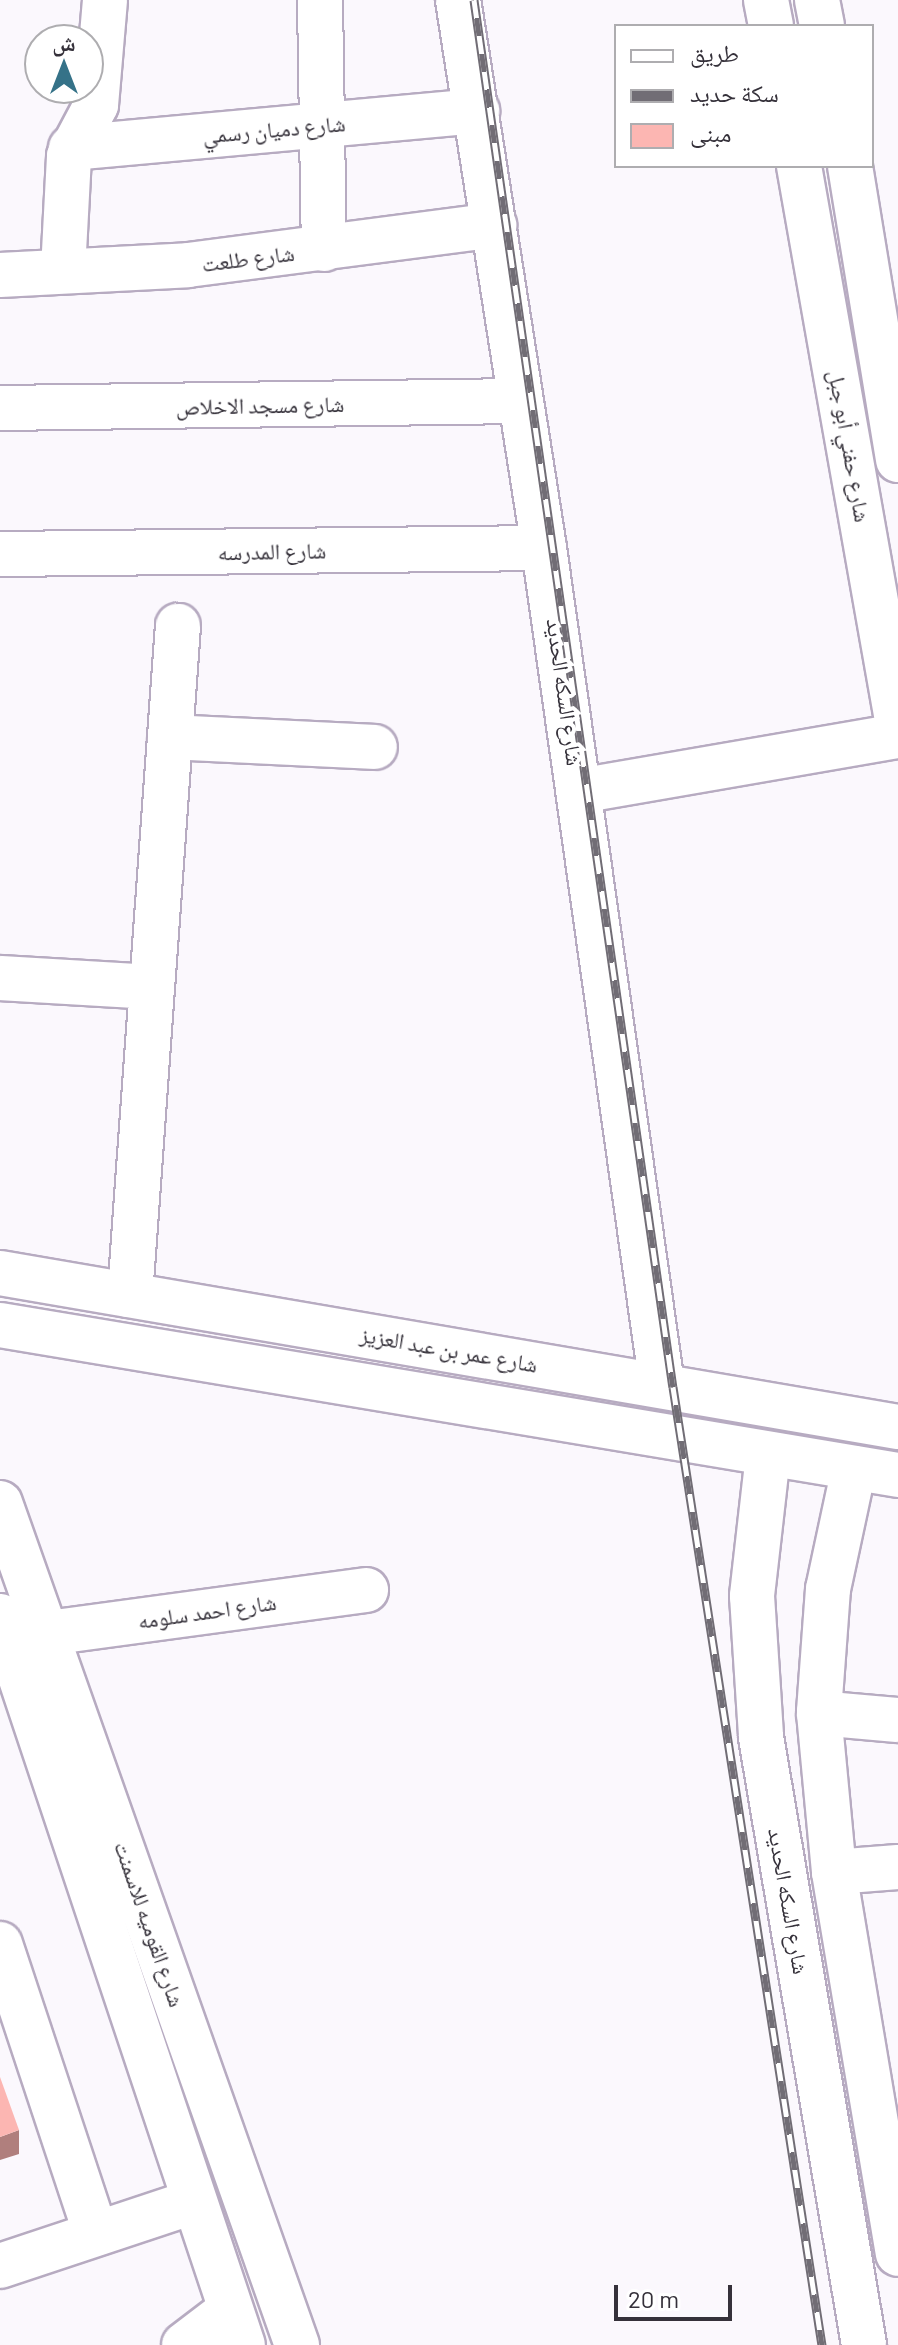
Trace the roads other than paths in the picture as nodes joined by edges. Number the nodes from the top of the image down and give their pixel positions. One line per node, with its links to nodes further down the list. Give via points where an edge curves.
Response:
1 (105, 0): 10 (street, via 96,105)
2 (320, 0): 9 (street)
3 (458, 0): 8 (street, شارع السكه الحديد)
4 (766, 0): 6 (street)
5 (817, 0): 7 (street)
6 (771, 24)
7 (822, 24)
8 (477, 111): 9 (street, شارع دميان رسمي); 13 (street, شارع السكه الحديد)
9 (321, 125): 10 (street, شارع دميان رسمي); 15 (street)
10 (71, 148): 16 (street)
11 (799, 168): 25 (street, شارع حفني أبو جبل)
12 (851, 168): 14 (street, شارع حفني أبو جبل)
13 (494, 225): 15 (street, شارع طلعت); 18 (street, شارع السكه الحديد)
14 (882, 245): 19 (street, شارع حفني أبو جبل)
15 (324, 249): 16 (street, شارع طلعت, via 188,265)
16 (63, 271): 17 (street, شارع طلعت)
17 (0, 275)
18 (520, 401): 20 (street, شارع مسجد الاخلاص); 22 (street, شارع السكه الحديد)
19 (893, 402): 21 (street, شارع حفني أبو جبل)
20 (0, 408)
21 (898, 460)
22 (544, 548): 23 (street, شارع المدرسه); 29 (street, شارع السكه الحديد)
23 (0, 554)
24 (178, 626): 27 (street)
25 (898, 726)
26 (898, 736): 29 (street)
27 (170, 737): 28 (street); 31 (street)
28 (375, 747)
29 (579, 791): 36 (street, شارع السكه الحديد)
30 (0, 978): 31 (street)
31 (152, 987): 33 (street)
32 (0, 1273): 33 (street, شارع عمر بن عبد العزيز)
33 (130, 1295): 35 (street, شارع عمر بن عبد العزيز)
34 (0, 1325): 37 (street)
35 (596, 1374): 36 (street, شارع عمر بن عبد العزيز); 37 (street)
36 (662, 1385): 38 (street, شارع عمر بن عبد العزيز)
37 (588, 1426): 39 (street)
38 (898, 1427)
39 (768, 1455): 40 (street); 60 (street, شارع السكه الحديد, via 752,1596 760,1723)
40 (854, 1468): 41 (street); 46 (street, via 828,1589)
41 (898, 1475)
42 (0, 1503): 45 (street, شارع القوميه للاسمنت)
43 (366, 1590): 45 (street, شارع احمد سلومه)
44 (2, 1626): 45 (street, شارع احمد سلومه); 52 (street, شارع القوميه للاسمنت)
45 (48, 1633): 56 (street, شارع القوميه للاسمنت)
46 (819, 1713): 47 (street); 49 (street)
47 (898, 1720)
48 (898, 1867): 49 (street)
49 (834, 1872): 51 (street)
50 (0, 1944): 54 (street)
51 (881, 2047): 53 (street)
52 (192, 2202): 54 (street); 57 (street, شارع القوميه للاسمنت)
53 (896, 2229)
54 (96, 2234): 55 (street)
55 (0, 2266)
56 (279, 2293): 57 (street); 59 (street, شارع القوميه للاسمنت)
57 (236, 2328): 58 (street)
58 (187, 2343)
59 (297, 2345)
60 (864, 2345)

